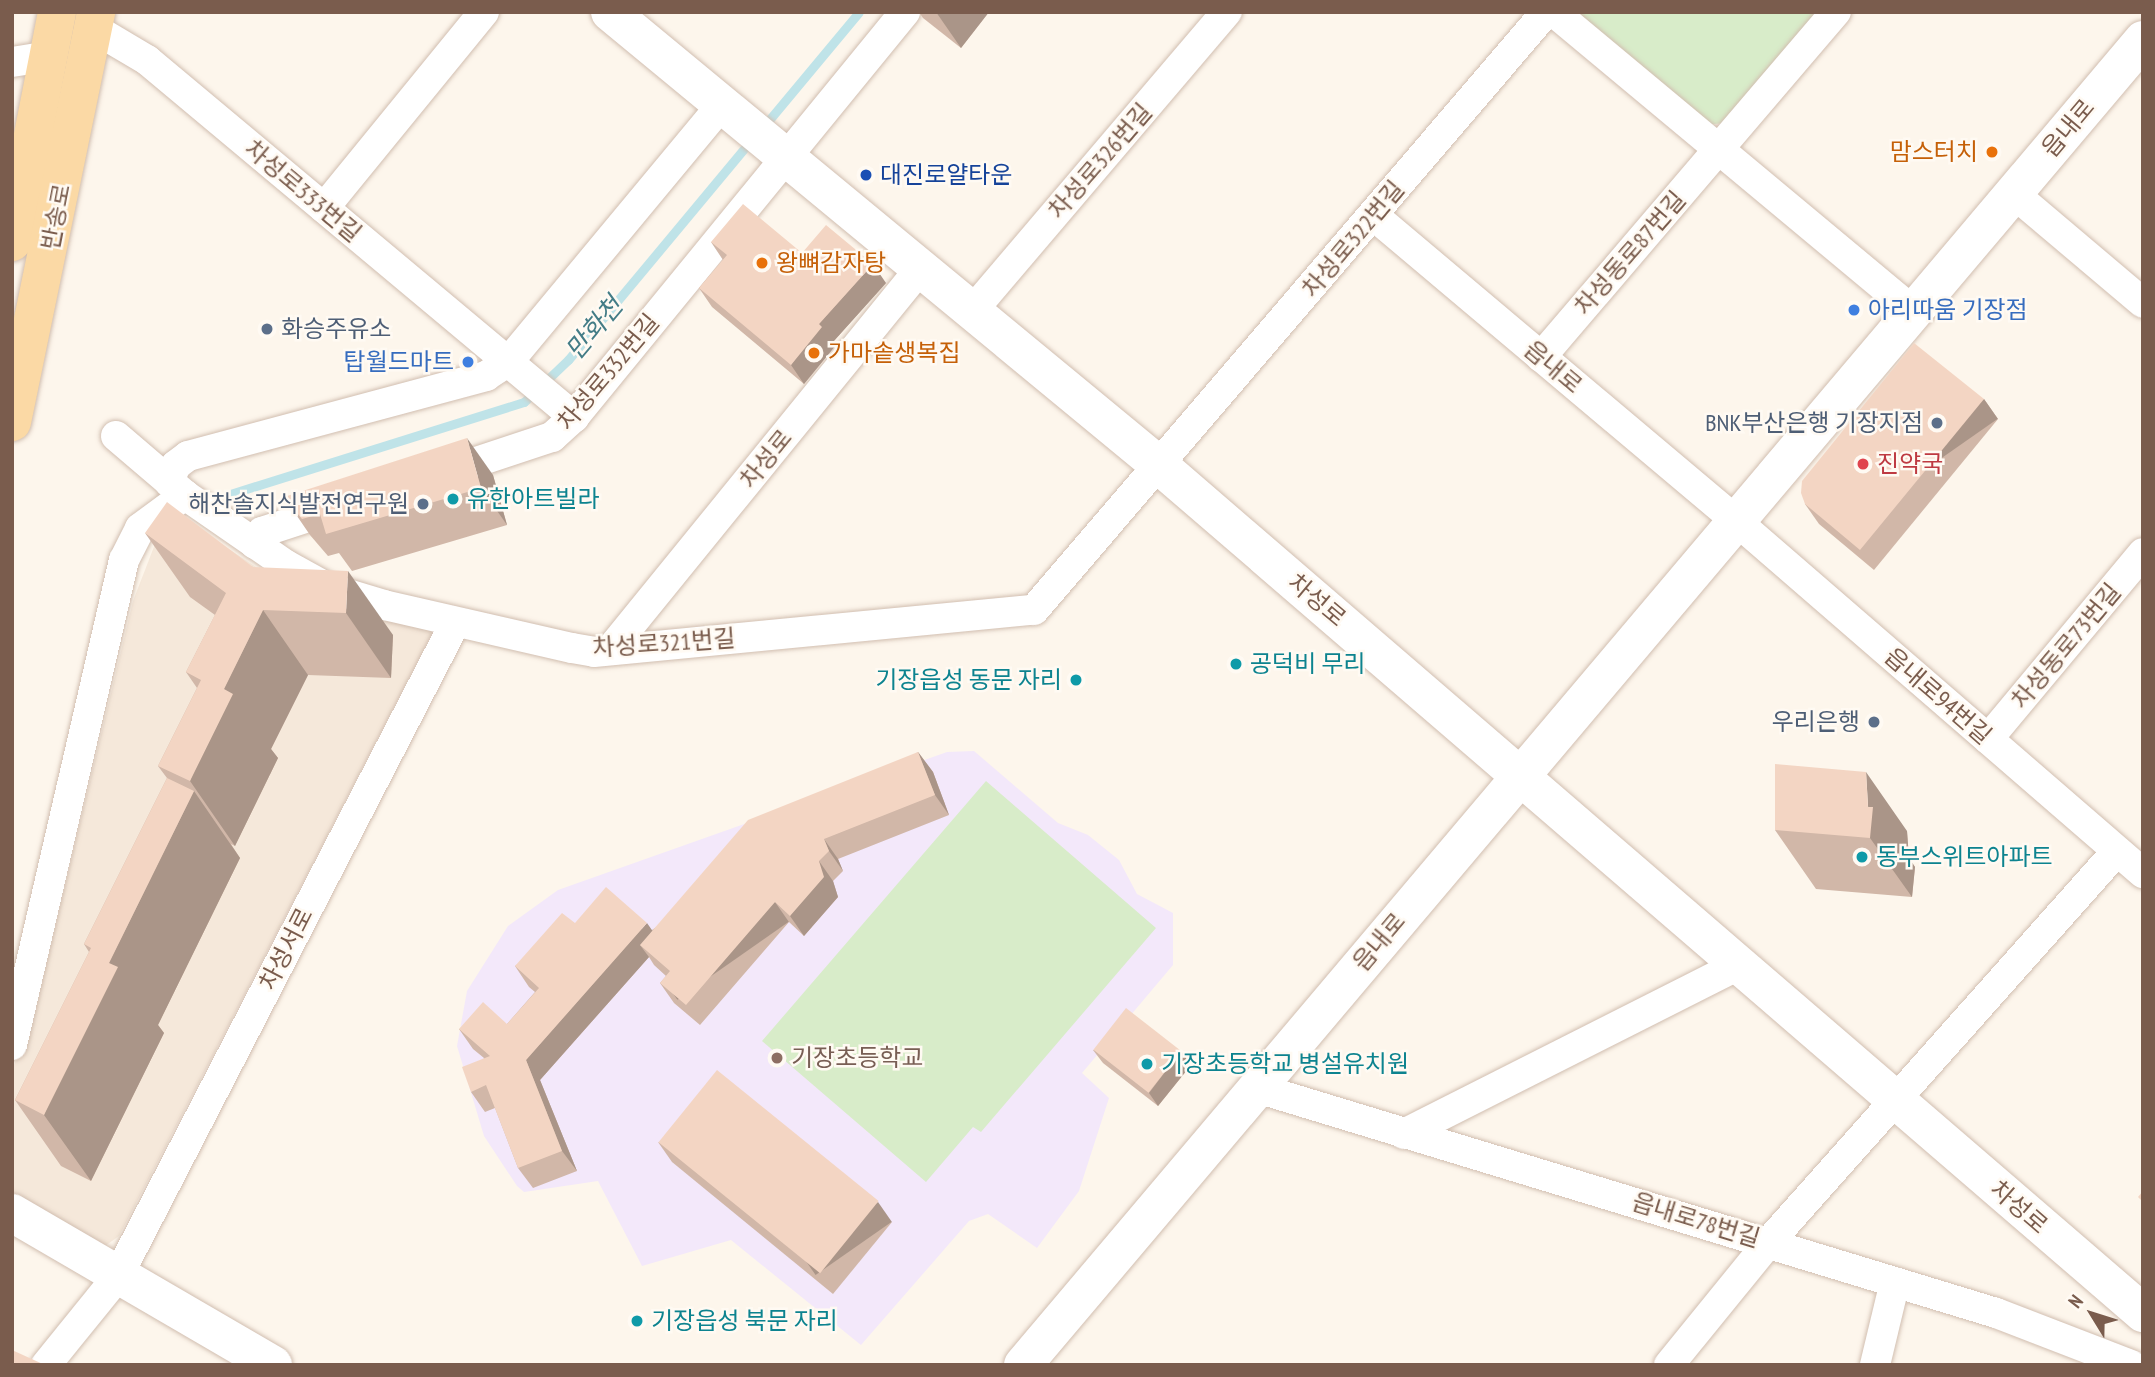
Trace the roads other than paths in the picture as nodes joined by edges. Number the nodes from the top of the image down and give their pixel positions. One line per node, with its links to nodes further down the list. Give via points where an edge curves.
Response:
1 (57, 12): 11 (main road, 반송로)
2 (484, 12): 16 (street)
3 (610, 12): 12 (main road)
4 (905, 12): 14 (street, 차성로332번길)
5 (1227, 12): 21 (street, 차성로326번길)
6 (1546, 12): 17 (street, 차성로322번길)
7 (1554, 12): 13 (street)
8 (1836, 12): 13 (street, 차성동로87번길)
9 (95, 20): 16 (street, 차성로333번길); 26 (main road, 반송로)
10 (2143, 40): 15 (main road, 읍내로)
11 (30, 59): 18 (main road, 반송로)
12 (725, 108): 14 (main road, 차성로); 24 (street)
13 (1718, 150): 22 (street); 23 (street, 차성동로87번길)
14 (779, 152): 19 (main road, 차성로); 25 (street, 차성로332번길)
15 (2013, 193): 20 (street); 22 (main road, 읍내로)
16 (324, 208): 24 (street, 차성로333번길)
17 (1373, 215): 23 (street, 읍내로); 28 (street, 차성로322번길)
18 (12, 242)
19 (921, 268): 21 (main road, 차성로); 36 (street, 차성로)
20 (2143, 303)
21 (973, 310): 28 (main road, 차성로)
22 (1912, 310): 32 (main road, 읍내로)
23 (1541, 357): 32 (street, 읍내로)
24 (517, 368): 25 (street, 차성로333번길); 30 (street, via 188,456 177,466)
25 (567, 411): 29 (street, 차성로332번길, via 552,437)
26 (12, 422)
27 (116, 436): 30 (street, 차성로321번길)
28 (1160, 466): 36 (street, 차성로321번길, via 1034,610); 38 (main road, 차성로)
29 (420, 481)
30 (177, 489): 33 (street, 차성로321번길); 42 (street, via 140,528 124,560)
31 (367, 498): 33 (street, via 261,532)
32 (1734, 519): 37 (street, 읍내로94번길); 38 (main road, 읍내로)
33 (255, 544): 35 (street, 차성로321번길, via 328,588)
34 (2143, 554): 37 (street, 차성동로73번길)
35 (454, 623): 36 (street, 차성로321번길, via 572,648); 48 (street, 차성서로)
36 (611, 649)
37 (1988, 739): 39 (street, 읍내로94번길)
38 (1521, 774): 41 (main road, 차성로); 43 (main road, 읍내로)
39 (2118, 851): 40 (street, 읍내로94번길); 44 (street)
40 (2143, 873)
41 (1740, 964): 44 (main road, 차성로); 45 (street)
42 (12, 1045)
43 (1257, 1088): 45 (street, 읍내로78번길); 52 (main road, 읍내로)
44 (1896, 1101): 47 (street); 50 (main road, 차성로)
45 (1405, 1133): 47 (street, 읍내로78번길)
46 (12, 1213): 48 (main road)
47 (1769, 1242): 49 (street, 읍내로78번길); 55 (street)
48 (118, 1276): 53 (street, 차성서로); 54 (main road)
49 (1895, 1282): 51 (street, 읍내로78번길); 56 (street)
50 (2143, 1313)
51 (2068, 1353): 57 (street, 읍내로78번길)
52 (1029, 1363)
53 (46, 1365)
54 (273, 1365)
55 (1669, 1365)
56 (1875, 1365)
57 (2131, 1365)

